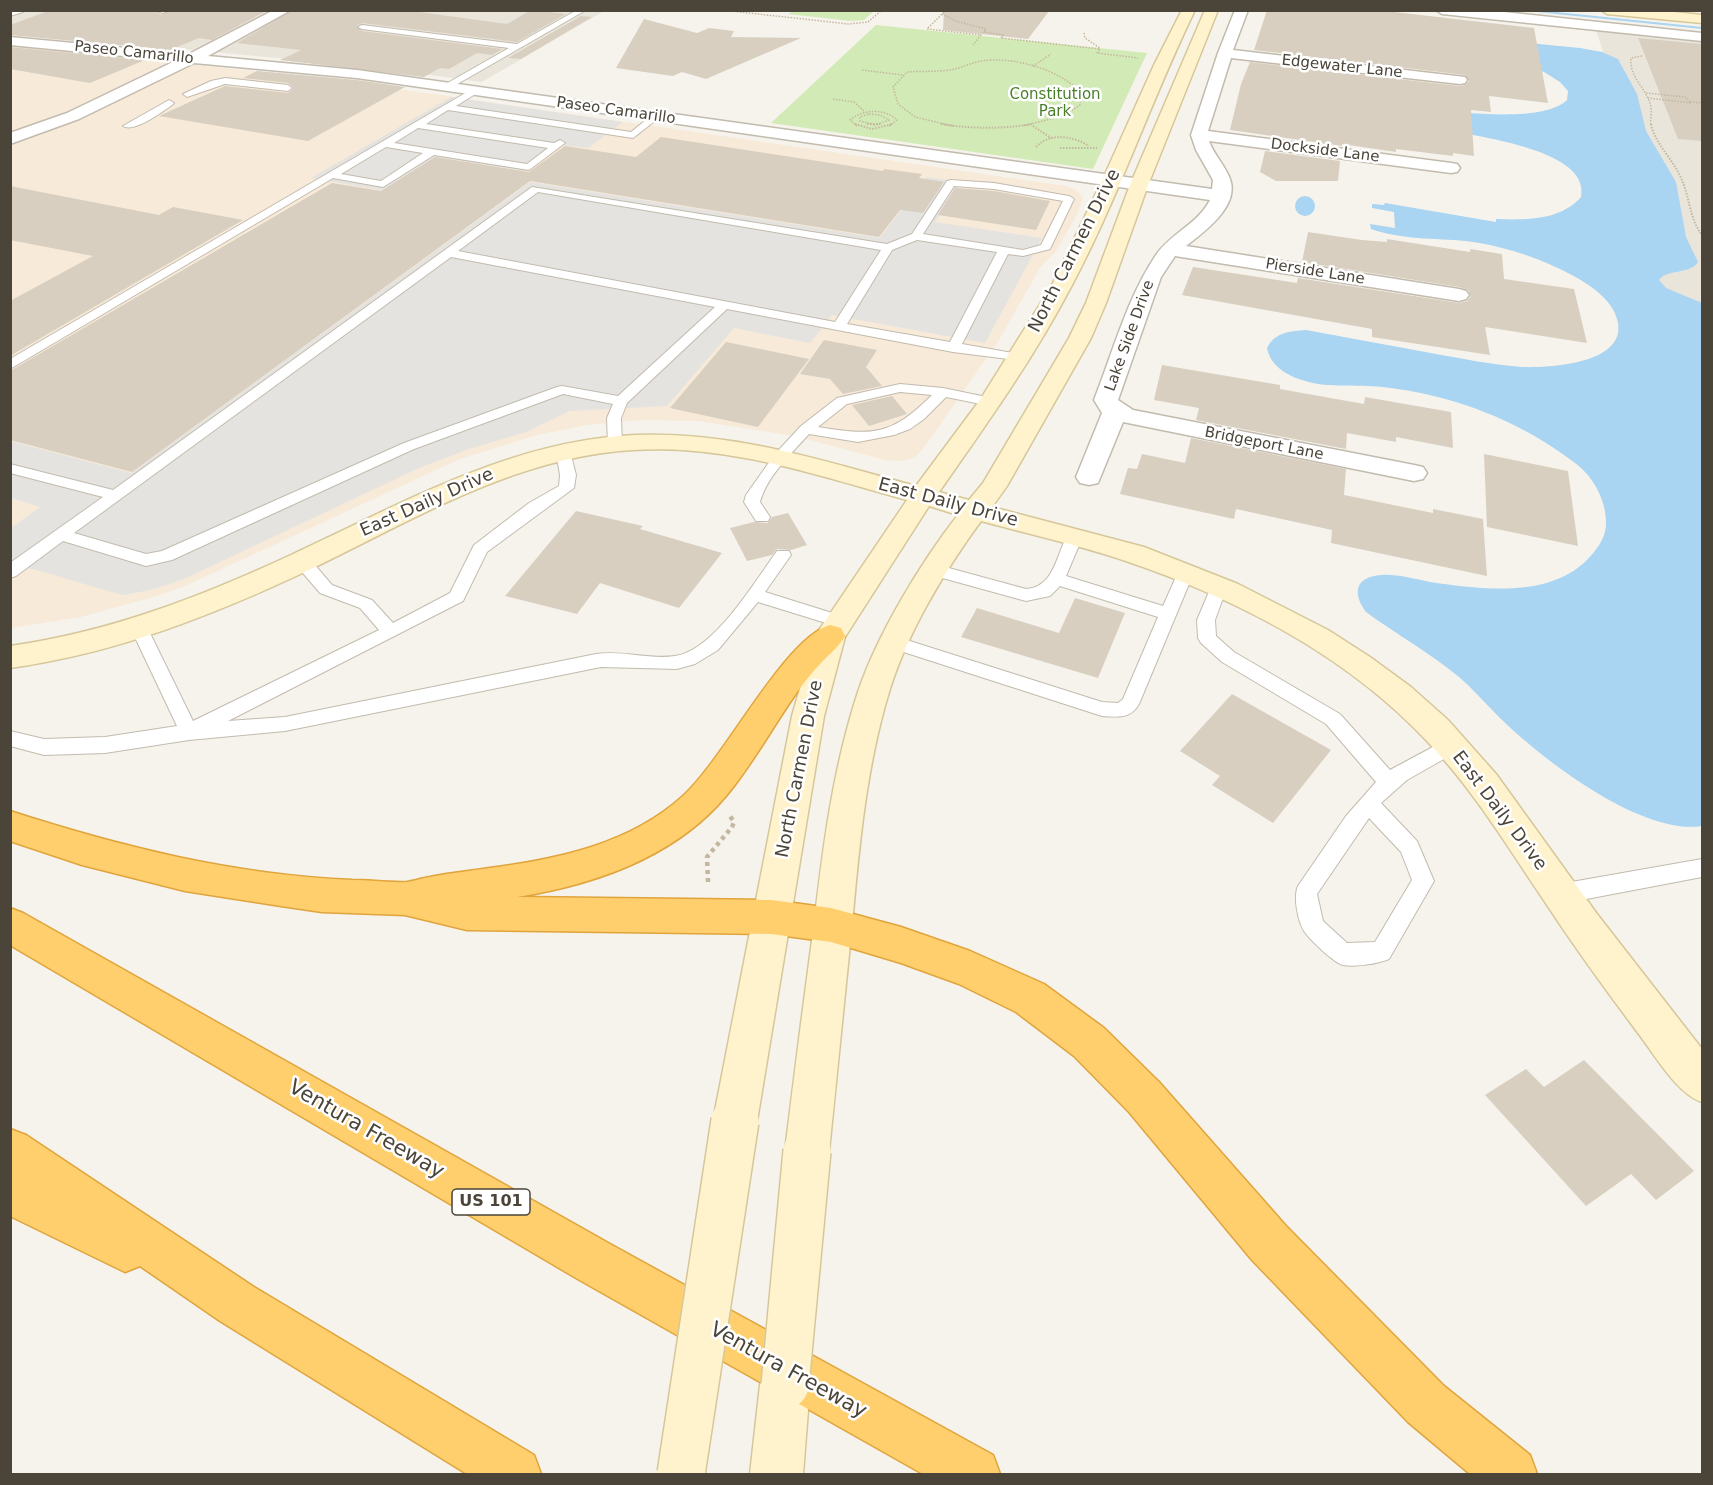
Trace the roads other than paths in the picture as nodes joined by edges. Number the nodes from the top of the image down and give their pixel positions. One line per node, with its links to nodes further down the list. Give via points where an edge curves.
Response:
1 (21, 10): 10 (lane)
2 (285, 10): 18 (street)
3 (583, 10): 16 (lane)
4 (1189, 10): 38 (main road, North Carmen Drive)
5 (1212, 10): 40 (main road, North Carmen Drive)
6 (1242, 10): 17 (street)
7 (1442, 10): 14 (street)
8 (1607, 10): 12 (main road)
9 (1669, 10): 11 (main road)
10 (10, 14)
11 (1702, 14)
12 (1702, 19)
13 (362, 27): 16 (lane)
14 (1702, 37)
15 (10, 41): 18 (street, Paseo Camarillo)
16 (519, 47): 20 (lane)
17 (1225, 53): 19 (street, Edgewater Lane); 30 (street)
18 (190, 58): 20 (street, Paseo Camarillo); 31 (street, via 73,116)
19 (1460, 80)
20 (447, 87): 22 (street, Paseo Camarillo)
21 (288, 88): 23 (lane, via 225,81)
22 (474, 91): 25 (lane); 26 (street, Paseo Camarillo)
23 (187, 94)
24 (169, 103): 28 (lane)
25 (446, 107): 27 (lane); 29 (lane)
26 (655, 117): 29 (lane, via 633,135); 35 (street, Paseo Camarillo)
27 (416, 125): 32 (lane); 33 (lane)
28 (128, 126)
29 (581, 127): 33 (lane)
30 (1199, 135): 36 (street, Dockside Lane); 41 (street, via 1222,180)
31 (10, 140)
32 (384, 144): 34 (lane); 37 (lane)
33 (556, 146): 34 (lane, via 529,167)
34 (432, 152): 37 (lane, via 383,184)
35 (966, 161): 38 (street, Paseo Camarillo); 39 (lane)
36 (1451, 168)
37 (332, 175): 52 (lane)
38 (1112, 181): 40 (street, Paseo Camarillo); 51 (main road, North Carmen Drive, via 1062,285)
39 (951, 183): 42 (lane); 45 (lane, via 1069,199 1046,247 1023,253)
40 (1138, 185): 41 (street, Paseo Camarillo); 66 (main road, North Carmen Drive, via 1080,338 994,486)
41 (1221, 196): 44 (street, Lake Side Drive, via 1211,217)
42 (916, 237): 43 (lane); 45 (lane)
43 (888, 248): 46 (lane, via 536,189); 49 (lane)
44 (1170, 249): 47 (street, Pierside Lane); 56 (street, Lake Side Drive, via 1151,276 1108,390 1106,400)
45 (1004, 250): 50 (lane)
46 (449, 253): 48 (lane); 64 (lane)
47 (1459, 295)
48 (724, 305): 49 (lane); 54 (lane)
49 (839, 326): 50 (lane)
50 (953, 348): 51 (lane)
51 (1019, 358): 55 (main road, North Carmen Drive)
52 (10, 365)
53 (943, 392): 55 (lane); 57 (lane, via 900,388 842,401); 57 (lane, via 919,416 889,432 858,438)
54 (621, 401): 58 (lane, via 614,418); 68 (lane, via 562,390 408,446 166,556 146,560)
55 (991, 402): 65 (main road, North Carmen Drive)
56 (1115, 411): 62 (street, Bridgeport Lane, via 1145,421); 63 (street)
57 (806, 429): 60 (lane)
58 (615, 445): 59 (main road, East Daily Drive); 60 (main road, East Daily Drive, via 697,442)
59 (563, 452): 71 (main road, East Daily Drive, via 445,491); 81 (lane, via 567,488 480,549 457,597)
60 (780, 457): 65 (main road, East Daily Drive); 67 (lane, via 752,502)
61 (10, 468): 64 (lane)
62 (1414, 473)
63 (1089, 477)
64 (116, 495): 68 (lane)
65 (922, 497): 66 (main road, East Daily Drive); 79 (main road, North Carmen Drive)
66 (975, 510): 69 (main road, East Daily Drive); 72 (main road, North Carmen Drive)
67 (762, 517)
68 (61, 535): 73 (lane)
69 (1075, 536): 74 (main road, East Daily Drive); 75 (lane)
70 (783, 555): 77 (lane)
71 (302, 561): 80 (main road, East Daily Drive); 81 (lane, via 326,589 366,604)
72 (934, 570): 75 (lane, via 1026,594 1041,594); 82 (main road, North Carmen Drive)
73 (10, 572)
74 (1186, 572): 76 (main road, East Daily Drive); 78 (lane)
75 (1056, 579): 78 (lane)
76 (1219, 587): 86 (main road, East Daily Drive, via 1284,617 1353,660 1400,697); 87 (lane, via 1206,620 1207,638 1228,657 1333,719)
77 (754, 596): 79 (lane); 84 (lane, via 714,644 677,664 614,659 578,664 285,724)
78 (1168, 614): 82 (lane, via 1130,704 1121,711)
79 (834, 628): 92 (highway, via 796,671 713,787 683,817 656,836 595,863 536,878 456,887); 93 (main road, North Carmen Drive, via 808,716)
80 (140, 629): 83 (main road, East Daily Drive, via 64,650); 84 (lane)
81 (392, 632): 84 (lane)
82 (894, 642): 95 (main road, North Carmen Drive, via 874,692 858,750)
83 (10, 657)
84 (189, 732): 85 (lane, via 105,745 44,747)
85 (10, 738)
86 (1451, 746): 87 (lane); 91 (main road, East Daily Drive, via 1515,826)
87 (1388, 782): 88 (lane)
88 (1369, 804): 88 (lane, via 1306,893 1313,926 1343,954 1381,952 1423,881 1410,847)
89 (10, 826): 92 (highway, via 82,850 184,875 322,895)
90 (1702, 868): 91 (lane)
91 (1560, 894): 96 (main road, East Daily Drive)
92 (405, 898): 93 (highway, via 467,913)
93 (771, 917): 95 (highway); 101 (main road, North Carmen Drive, bridge)
94 (10, 925): 103 (highway, Ventura Freeway / US 101, via 593,1262)
95 (831, 926): 102 (main road, North Carmen Drive, bridge); 104 (highway, via 970,969 1030,998 1089,1042 1144,1097 1269,1243 1426,1404)
96 (1702, 1081)
97 (10, 1151): 99 (highway)
98 (10, 1192): 99 (highway)
99 (237, 1304): 100 (highway)
100 (515, 1474)
101 (681, 1474)
102 (776, 1474)
103 (974, 1474)
104 (1511, 1474)

